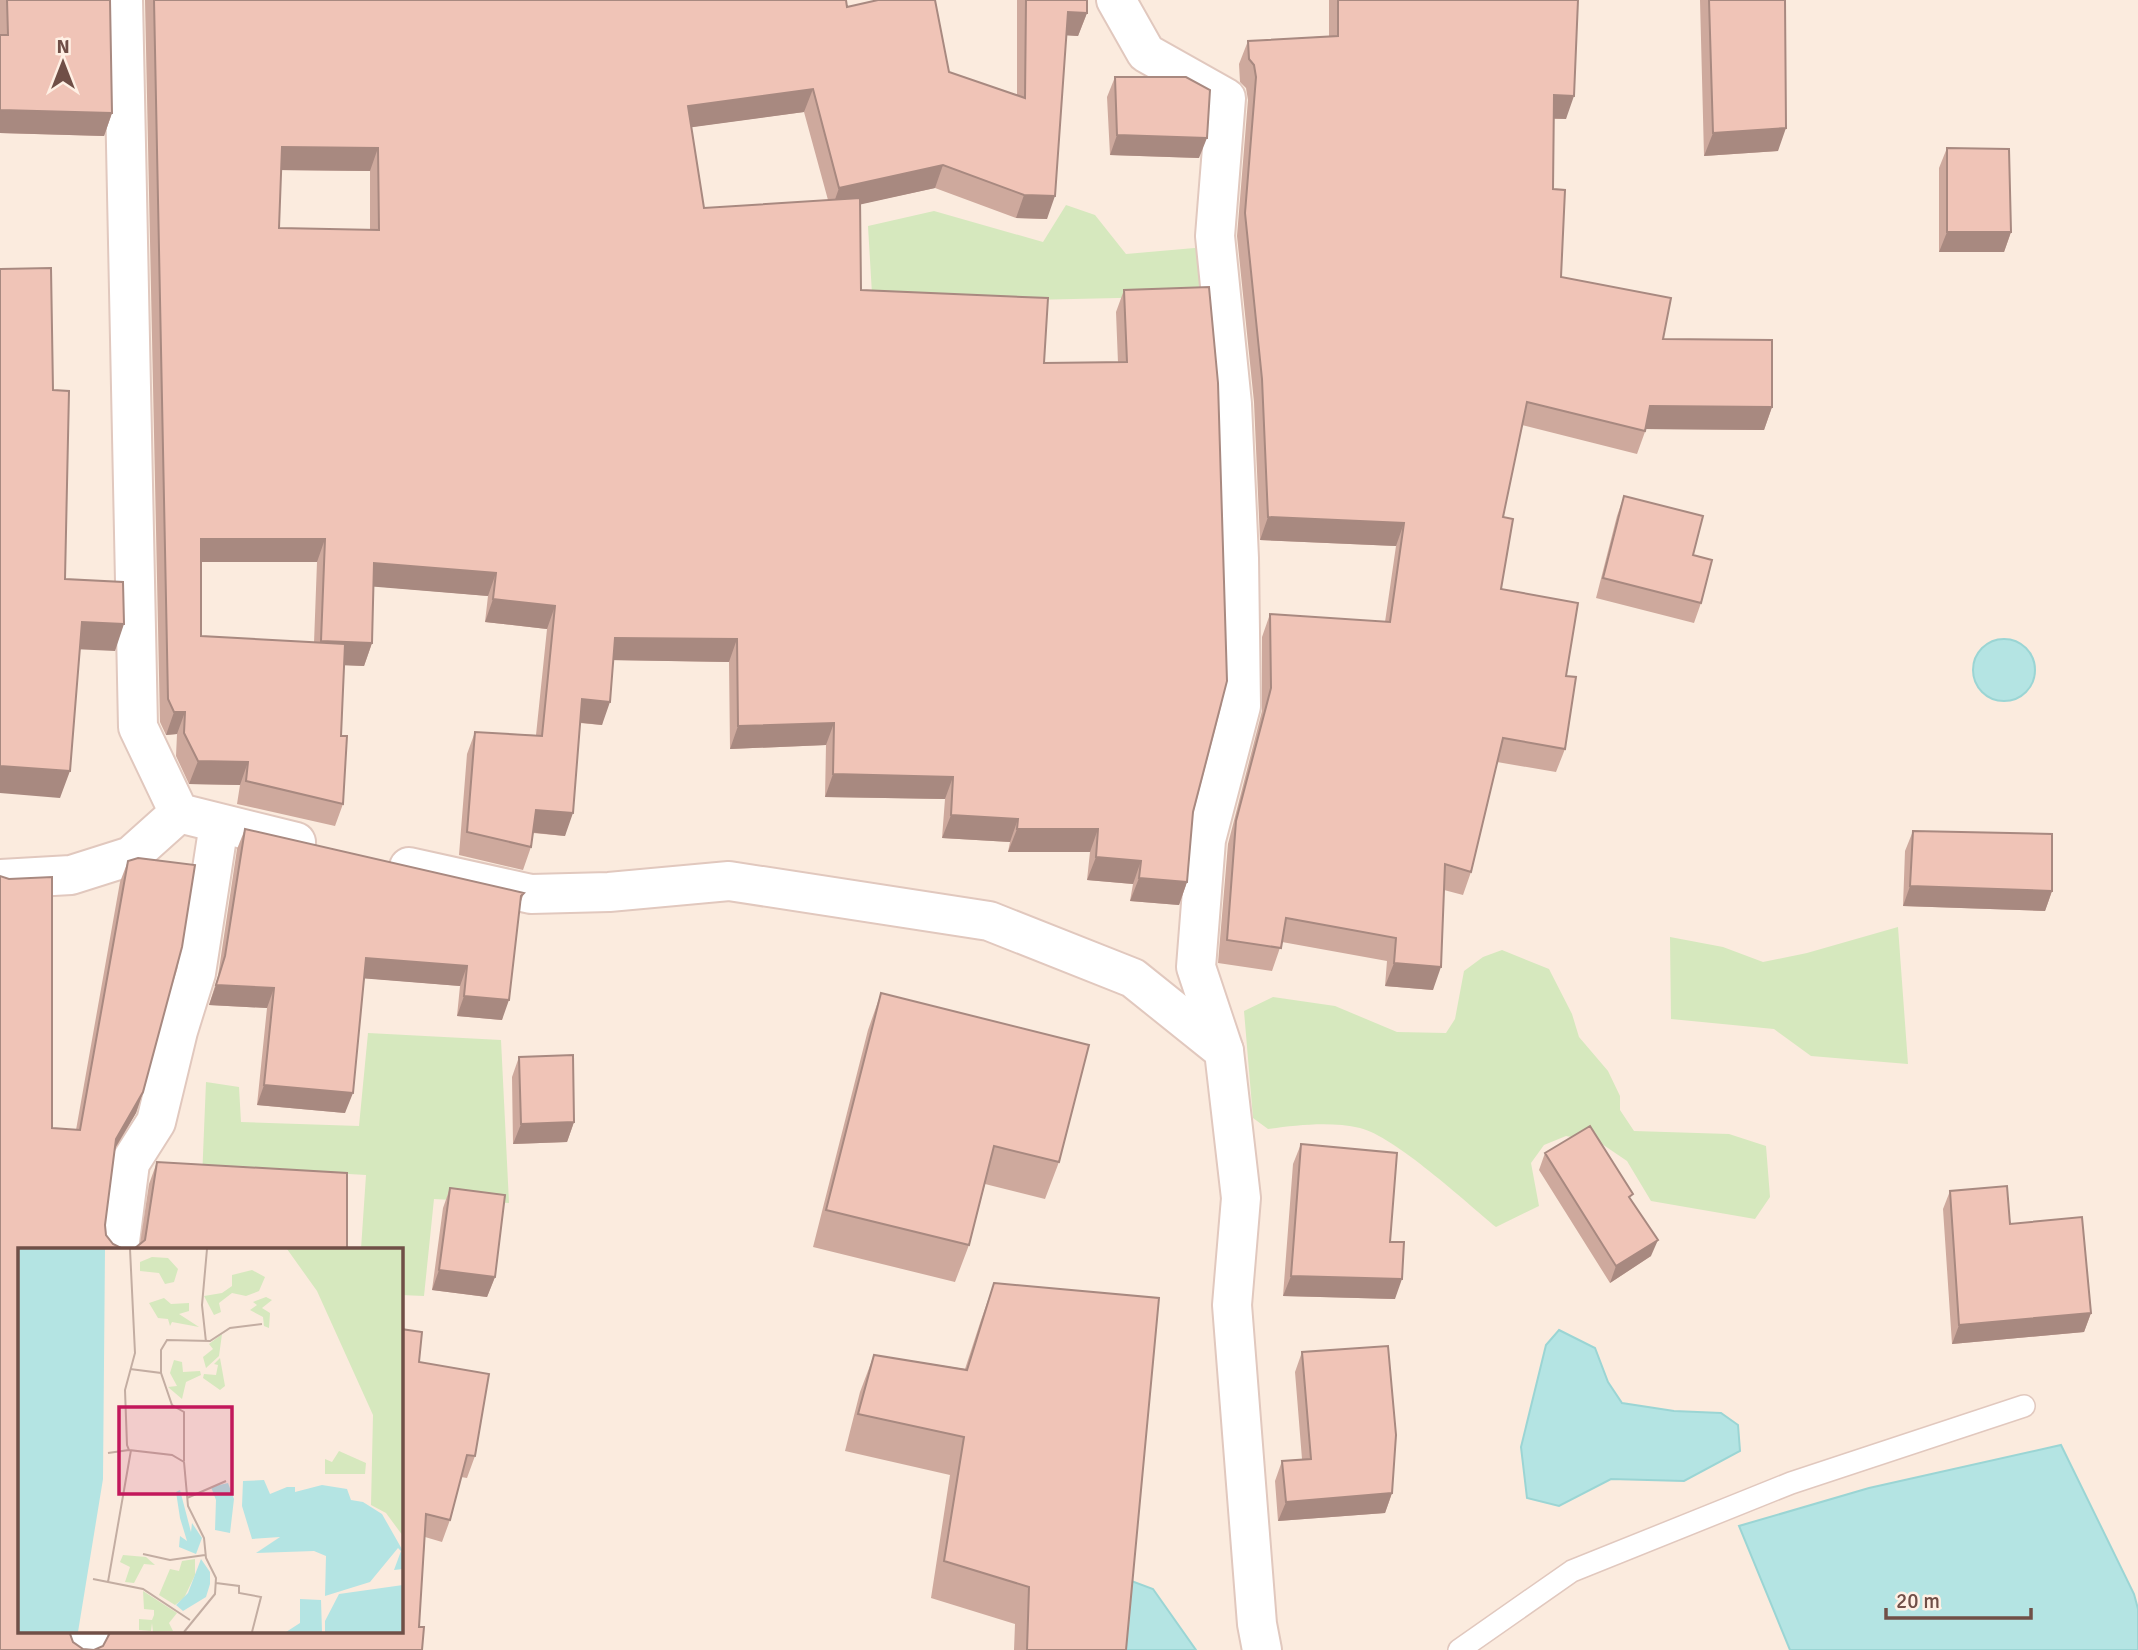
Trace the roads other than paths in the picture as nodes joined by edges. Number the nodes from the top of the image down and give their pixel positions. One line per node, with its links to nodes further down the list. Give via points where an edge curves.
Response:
1 (123, 0): 3 (street, via 138,727)
2 (1116, 0): 8 (street, via 1146,53 1226,98 1215,236 1232,404 1241,706 1206,840 1196,967)
3 (179, 813): 4 (street); 7 (street, via 131,856 71,875)
4 (219, 824): 5 (street); 9 (street, via 196,974 156,1122 130,1163)
5 (335, 851)
6 (374, 859): 8 (street, via 531,894 729,881 989,921 1133,978)
7 (0, 879)
8 (1224, 1051): 13 (street, via 1241,1198 1233,1305)
9 (119, 1248)
10 (2024, 1406): 14 (lane, via 1791,1483 1572,1571)
11 (89, 1632): 12 (street)
12 (82, 1650)
13 (1262, 1650)
14 (1459, 1650)

